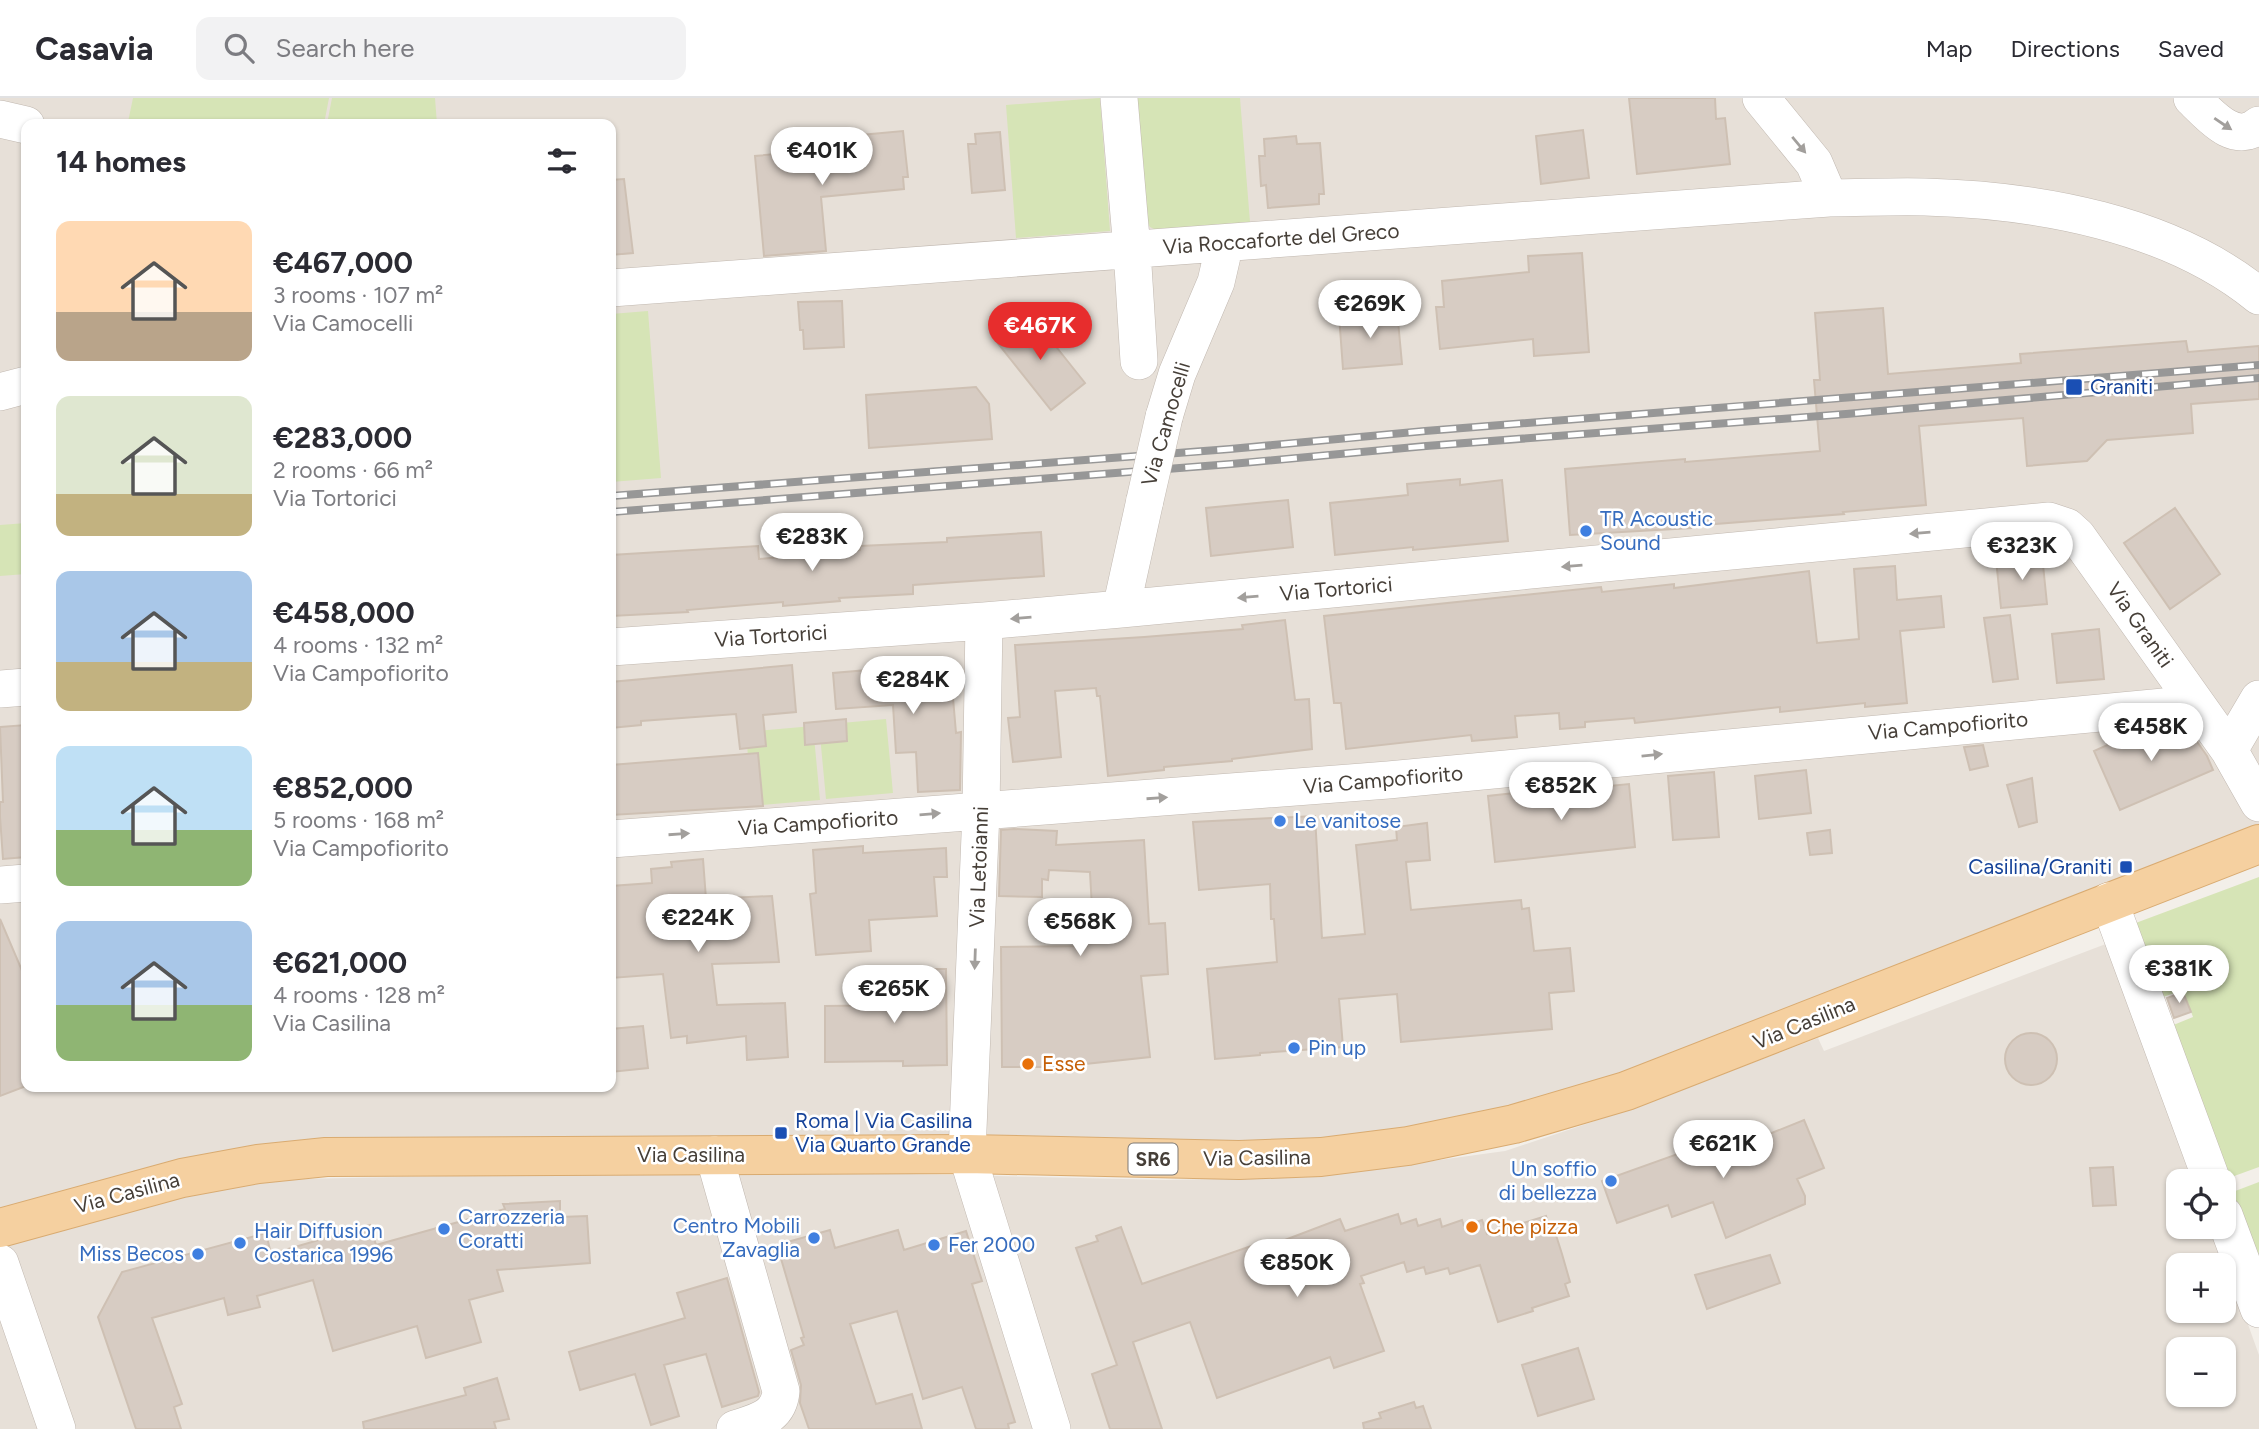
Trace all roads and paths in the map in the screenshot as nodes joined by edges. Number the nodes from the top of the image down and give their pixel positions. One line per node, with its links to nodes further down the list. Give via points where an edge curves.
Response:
1 (1119, 98): 9 (street, Via Camocelli)
2 (1761, 98): 7 (street, one-way to 7, via 1814,163)
3 (2192, 98): 6 (street, one-way to 6, via 2232,130 2246,132)
4 (0, 119): 5 (street)
5 (21, 124)
6 (2259, 125)
7 (1829, 198): 8 (street, Via Roccaforte del Greco); 11 (street, Via Roccaforte del Greco, via 1942,198 2090,218 2176,247)
8 (1225, 243): 9 (street, Via Roccaforte del Greco); 16 (street, Via Camocelli, bridge, via 1214,290 1177,374 1164,417)
9 (1132, 250): 10 (street, Via Roccaforte del Greco); 12 (street, Via Camocelli)
10 (616, 288)
11 (2259, 296)
12 (1139, 361)
13 (21, 386): 14 (street)
14 (0, 392)
15 (2061, 523): 16 (street, Via Tortorici, one-way to 16, via 2044,521); 22 (street, Via Graniti, via 2077,536)
16 (1121, 609): 17 (street, Via Tortorici, one-way to 17)
17 (984, 621): 18 (street, Via Tortorici); 25 (street, Via Letoianni)
18 (616, 647)
19 (21, 687): 20 (street)
20 (0, 689)
21 (2259, 699): 23 (street)
22 (2196, 704): 23 (street, Via Graniti); 25 (street, Via Campofiorito, one-way to 22, via 1399,779)
23 (2229, 750): 24 (street, Via Graniti)
24 (2259, 803)
25 (981, 811): 26 (street, Via Campofiorito, one-way to 25); 31 (street, Via Letoianni, one-way to 31)
26 (616, 839)
27 (2259, 844): 30 (main road, Via Casilina / SR6)
28 (21, 883): 29 (street)
29 (0, 885)
30 (2109, 901): 31 (main road, Via Casilina / SR6, via 1667,1076 1492,1130 1408,1146 1297,1158); 33 (street)
31 (967, 1154): 32 (main road, Via Casilina / SR6); 40 (street, Via Letoianni)
32 (714, 1155): 34 (main road, Via Casilina / SR6, via 372,1156 280,1161 150,1185); 39 (street, via 781,1391 774,1412)
33 (2208, 1169)
34 (0, 1228)
35 (2233, 1239): 37 (street)
36 (0, 1264): 38 (street)
37 (2259, 1309)
38 (57, 1429)
39 (735, 1429)
40 (1052, 1429)

